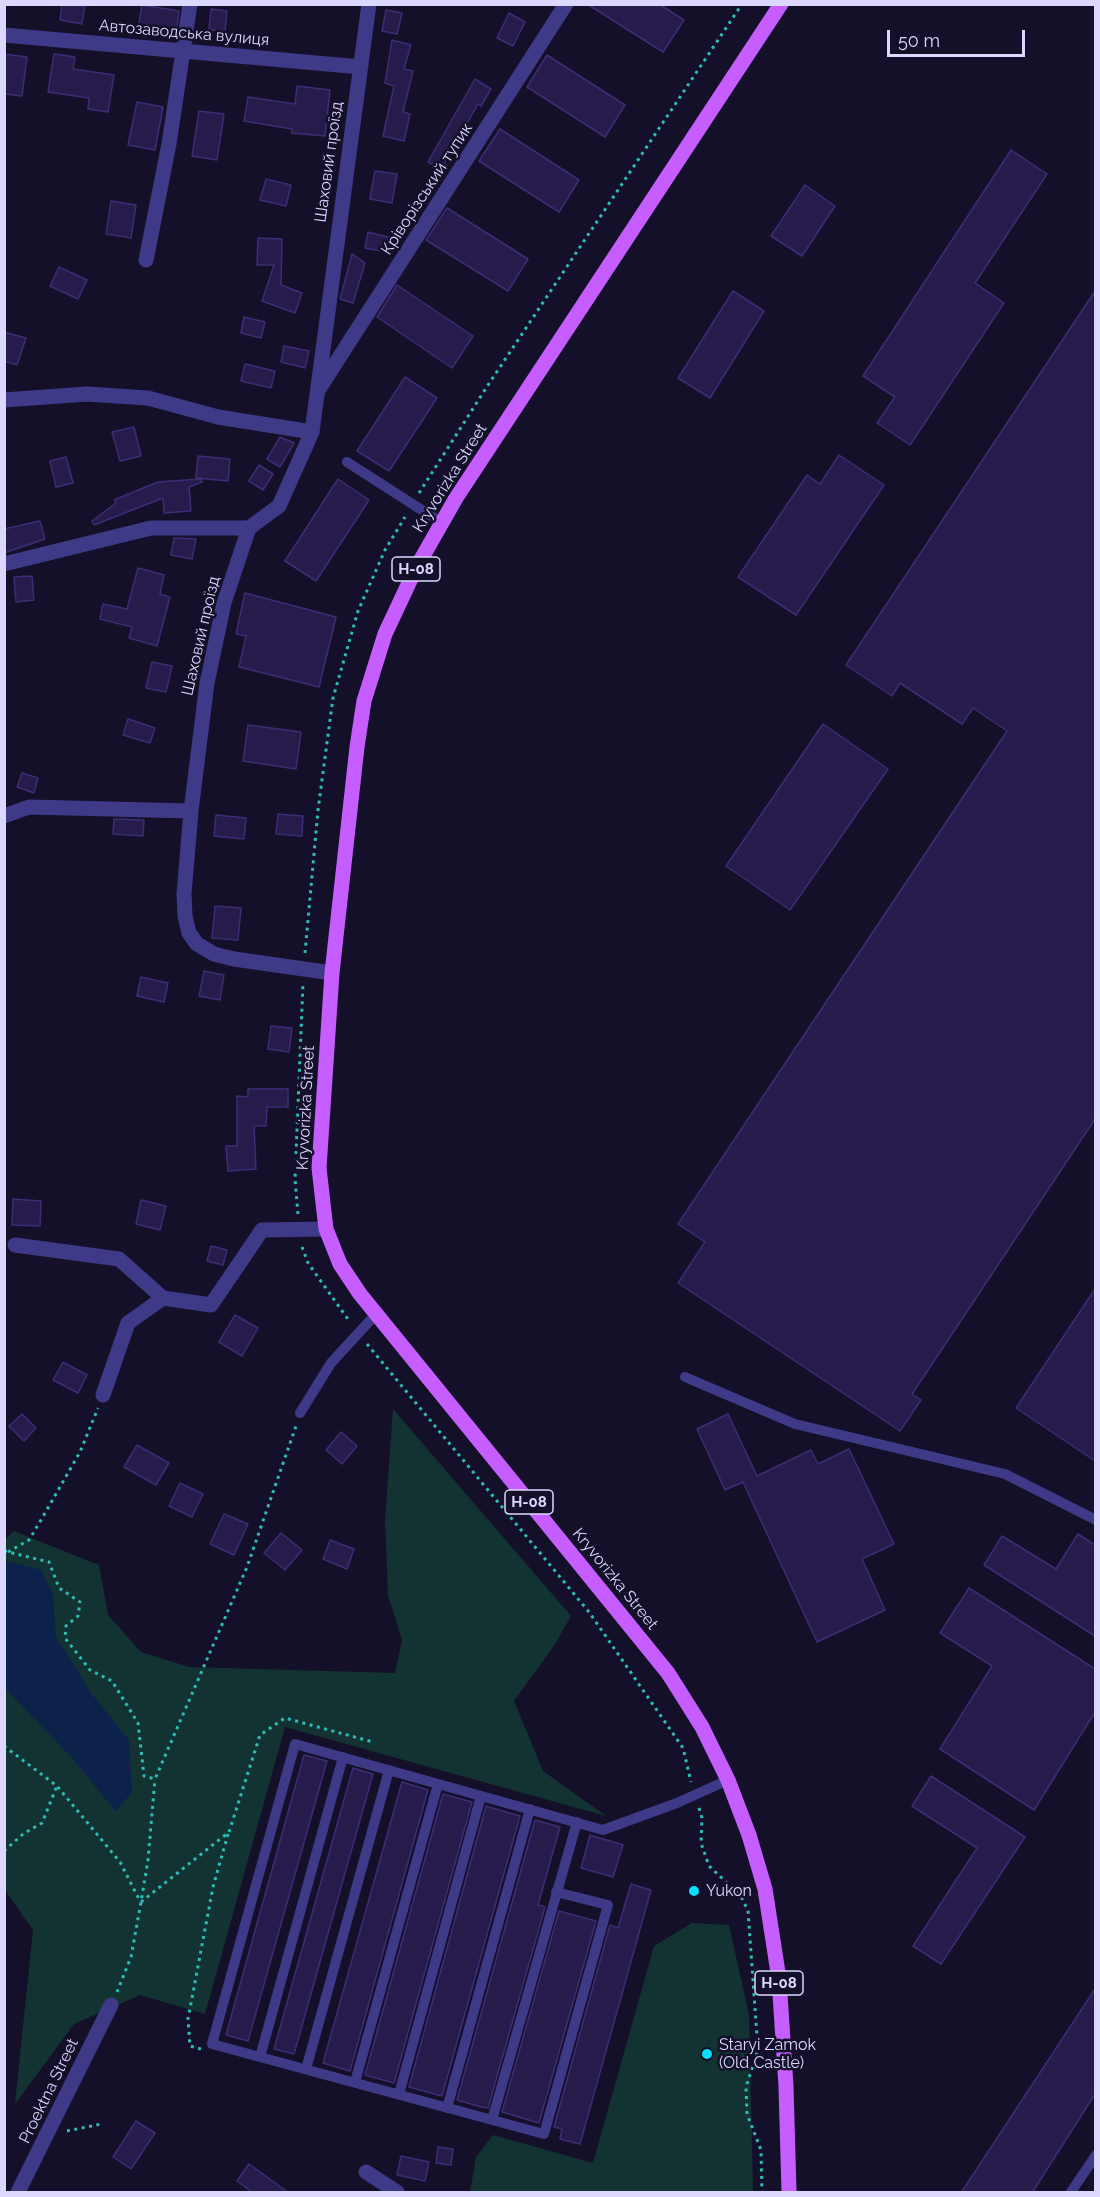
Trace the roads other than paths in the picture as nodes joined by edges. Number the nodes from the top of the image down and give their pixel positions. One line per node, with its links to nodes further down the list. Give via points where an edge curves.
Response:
1 (190, 4): 6 (street)
2 (369, 4): 7 (street, Шаховий проїзд)
3 (566, 4): 9 (street, Кріворізський тупик)
4 (781, 4): 13 (main road, Kryvorizka Street / Н-08)
5 (4, 35): 6 (street, Автозаводська вулиця)
6 (183, 51): 7 (street, Автозаводська вулиця); 8 (street)
7 (361, 67): 9 (street, Шаховий проїзд)
8 (146, 260)
9 (318, 392): 11 (street, Шаховий проїзд)
10 (4, 400): 11 (street, via 87,394 148,398 218,417)
11 (312, 432): 14 (street, Шаховий проїзд, via 279,506)
12 (347, 462): 13 (lane)
13 (442, 523): 18 (main road, Kryvorizka Street / Н-08, via 385,634 364,701)
14 (249, 528): 15 (street, via 151,528); 16 (street, Шаховий проїзд, via 224,603 207,683)
15 (4, 564)
16 (191, 811): 17 (street, via 29,807); 18 (street, Шаховий проїзд, via 185,916 189,933 197,944 234,959)
17 (4, 816)
18 (332, 973): 19 (main road, Kryvorizka Street / Н-08, via 319,1168)
19 (326, 1228): 21 (street, via 262,1230 211,1305); 22 (main road, Kryvorizka Street / Н-08, via 340,1264)
20 (15, 1245): 21 (street, via 119,1259)
21 (163, 1298): 24 (street, via 128,1323)
22 (376, 1314): 25 (lane, via 331,1363); 29 (main road, Kryvorizka Street / Н-08, via 668,1673 702,1727)
23 (685, 1377): 26 (lane, via 795,1424 1005,1474)
24 (103, 1395)
25 (300, 1413)
26 (1095, 1520)
27 (343, 1757): 28 (lane); 36 (lane); 36 (lane, via 296,1744 212,2044)
28 (389, 1770): 30 (lane); 37 (lane)
29 (728, 1780): 33 (lane, via 603,1830); 46 (main road, Kryvorizka Street / Н-08, via 765,1889 779,1979)
30 (438, 1784): 31 (lane); 38 (lane)
31 (481, 1796): 32 (lane); 39 (lane)
32 (530, 1809): 33 (lane); 40 (lane)
33 (577, 1822): 34 (lane)
34 (556, 1892): 41 (lane); 41 (lane, via 608,1905 557,2089 544,2134)
35 (111, 2006): 44 (street, Proektna Street)
36 (260, 2057): 37 (lane)
37 (306, 2069): 38 (lane)
38 (355, 2082): 39 (lane)
39 (399, 2094): 40 (lane)
40 (447, 2108): 41 (lane)
41 (492, 2120)
42 (1095, 2155): 47 (lane)
43 (366, 2172): 45 (street)
44 (18, 2193)
45 (397, 2193)
46 (789, 2193)
47 (1071, 2193)

